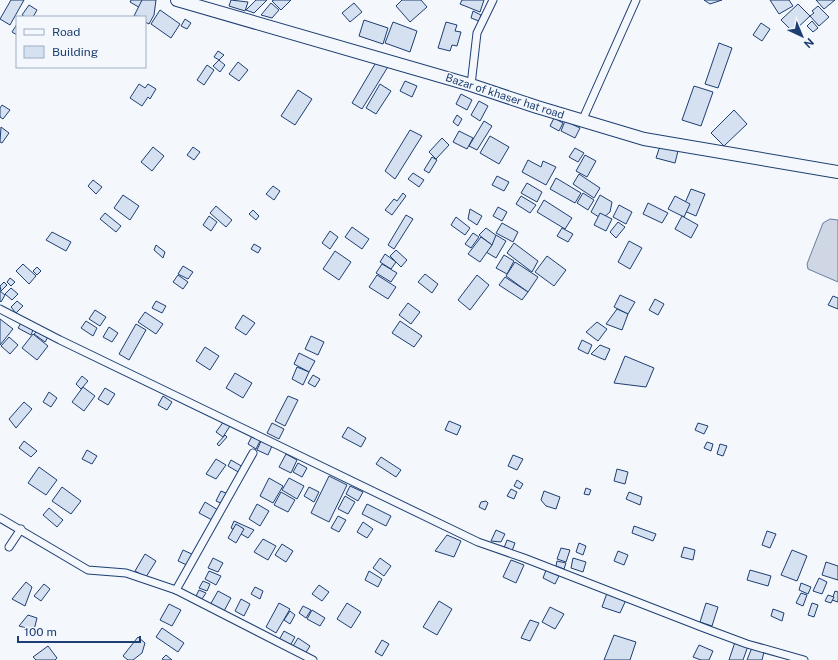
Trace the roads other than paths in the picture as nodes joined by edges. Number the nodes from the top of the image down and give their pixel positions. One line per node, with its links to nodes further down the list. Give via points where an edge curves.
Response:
1 (177, 0): 4 (main road, Bazar of khaser hat road)
2 (493, 0): 4 (street, via 477,33)
3 (636, 0): 5 (street)
4 (471, 85): 5 (main road, Bazar of khaser hat road)
5 (582, 121): 6 (main road, Bazar of khaser hat road, via 644,139)
6 (838, 172)
7 (0, 309): 14 (street, via 478,542 747,644)
8 (253, 453): 12 (street)
9 (0, 518): 10 (street)
10 (21, 529): 11 (street); 12 (street, via 88,570 126,573)
11 (9, 546)
12 (176, 590): 13 (street)
13 (313, 660)
14 (804, 660)

